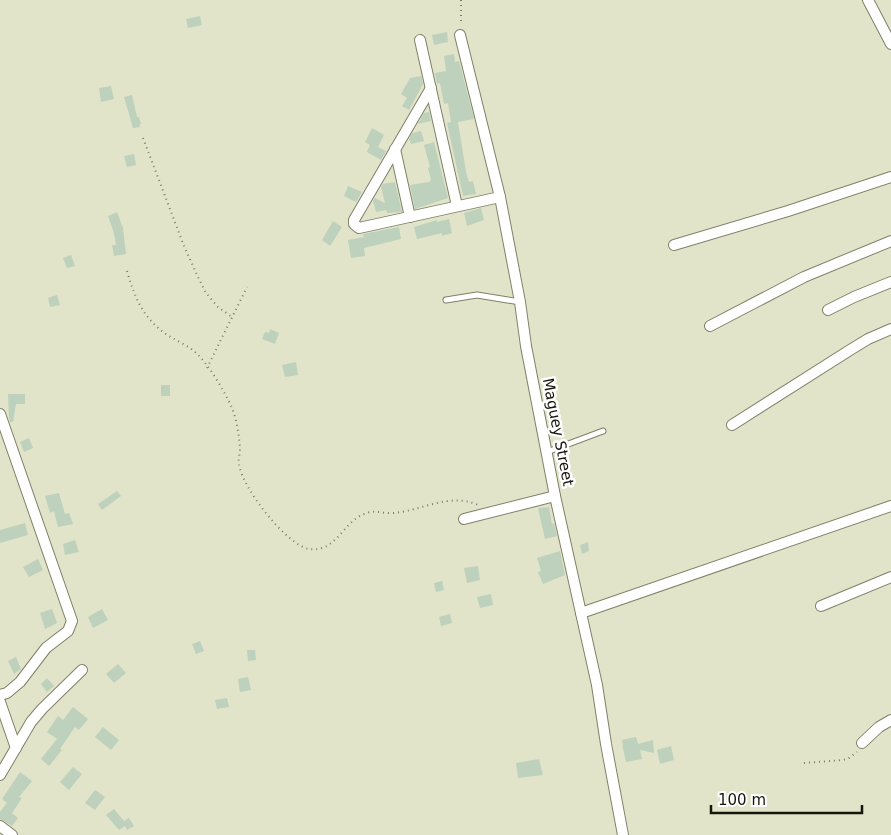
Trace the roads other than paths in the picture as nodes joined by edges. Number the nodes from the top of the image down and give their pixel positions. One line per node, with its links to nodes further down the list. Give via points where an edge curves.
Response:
1 (868, 0): 4 (street)
2 (460, 35): 8 (street, Maguey Street)
3 (420, 40): 5 (street)
4 (891, 44)
5 (431, 88): 6 (street); 9 (street)
6 (395, 149): 10 (street); 10 (street, via 353,222 359,228)
7 (891, 177): 12 (street)
8 (500, 197): 9 (street); 15 (street, Maguey Street)
9 (457, 206): 10 (street)
10 (410, 217)
11 (891, 241): 17 (street, via 804,277)
12 (674, 245)
13 (891, 282): 16 (street)
14 (446, 300): 15 (lane, via 476,295)
15 (520, 302): 23 (street, Maguey Street)
16 (828, 310)
17 (710, 326)
18 (891, 330): 20 (street, via 868,339)
19 (0, 414): 22 (street)
20 (732, 425)
21 (603, 431): 23 (lane)
22 (4, 437): 31 (street, via 72,622 68,631 46,648 20,682)
23 (547, 452): 24 (street, Maguey Street)
24 (555, 496): 26 (street); 29 (street, Maguey Street)
25 (891, 506): 29 (street)
26 (464, 519)
27 (891, 577): 28 (street)
28 (821, 606)
29 (581, 613): 39 (street, Maguey Street)
30 (82, 670): 35 (street, via 31,722)
31 (0, 695)
32 (0, 702): 35 (street)
33 (891, 720): 34 (street, via 878,726)
34 (862, 743)
35 (16, 748): 36 (street)
36 (0, 776)
37 (0, 826): 38 (street)
38 (12, 835)
39 (623, 835)

